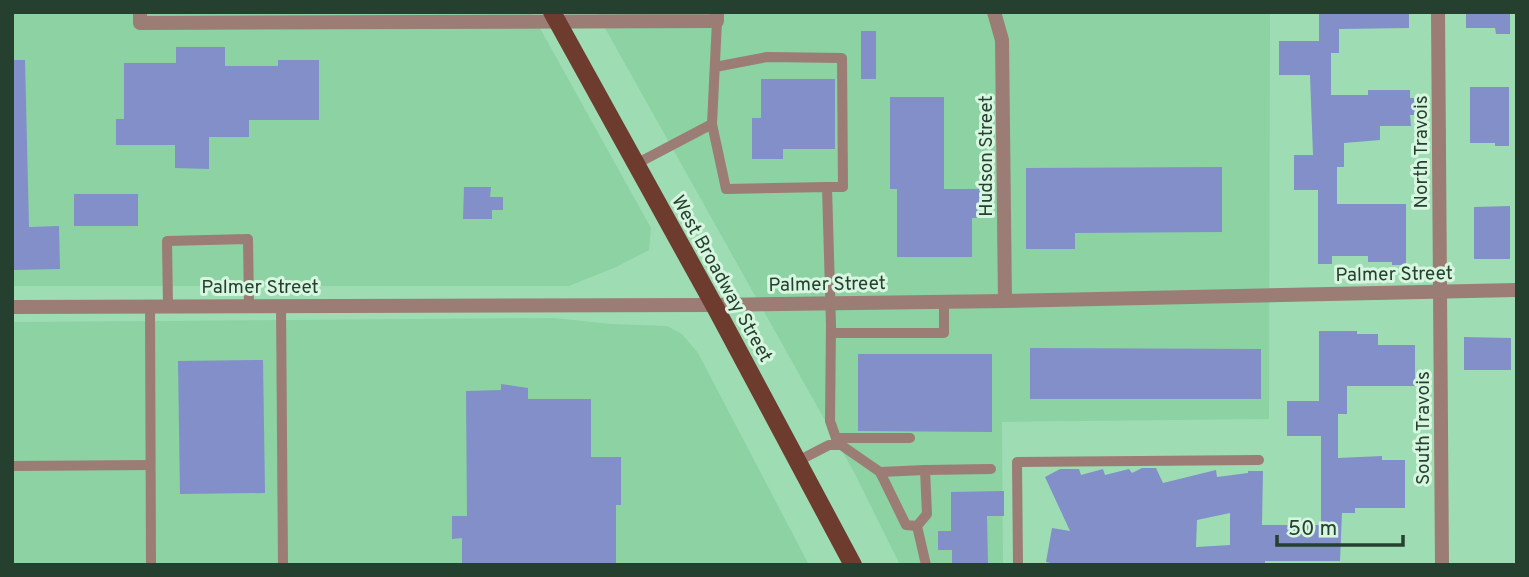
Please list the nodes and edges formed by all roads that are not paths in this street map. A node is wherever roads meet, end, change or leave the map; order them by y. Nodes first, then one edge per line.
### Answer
1 (994, 12) edge
2 (1438, 12) edge
3 (554, 16) edge
4 (717, 17) edge
5 (140, 18) edge
6 (715, 67) junction
7 (712, 124) junction
8 (636, 164) junction
9 (827, 187) junction
10 (1517, 290) edge
11 (1440, 291) junction
12 (1005, 301) junction
13 (944, 302) junction
14 (830, 303) junction
15 (714, 304) junction
16 (281, 305) junction
17 (150, 306) junction
18 (168, 306) junction
19 (249, 306) junction
20 (12, 307) edge
21 (831, 333) junction
22 (910, 439) dead end
23 (839, 442) junction
24 (1259, 460) dead end
25 (798, 461) junction
26 (150, 465) junction
27 (12, 466) edge
28 (991, 469) dead end
29 (925, 470) junction
30 (880, 472) junction
31 (917, 526) junction
32 (151, 565) edge
33 (283, 565) edge
34 (853, 565) edge
35 (926, 565) edge
36 (1018, 565) edge
37 (1442, 565) edge

1 - 12 street, Hudson Street
2 - 11 street, North Travois
3 - 4 street
3 - 5 street
3 - 8 main road, West Broadway Street
4 - 6 lane
6 - 7 lane
6 - 9 lane
7 - 8 lane
7 - 9 lane
8 - 15 main road, West Broadway Street
9 - 14 lane
10 - 11 street, Palmer Street
11 - 12 street, Palmer Street
11 - 37 street, South Travois
12 - 13 street, Palmer Street
13 - 14 street, Palmer Street
13 - 21 lane
14 - 15 street, Palmer Street
14 - 21 lane
15 - 16 street, Palmer Street
15 - 25 main road, West Broadway Street
16 - 19 street, Palmer Street
16 - 33 lane
17 - 18 street, Palmer Street
17 - 20 street, Palmer Street
17 - 26 lane
18 - 19 street, Palmer Street
18 - 19 lane
21 - 23 lane
22 - 23 lane
23 - 25 lane
23 - 30 lane
24 - 36 lane
25 - 34 main road, West Broadway Street
26 - 27 lane
26 - 32 lane
28 - 29 lane
29 - 30 lane
29 - 31 lane
30 - 31 lane
31 - 35 lane

